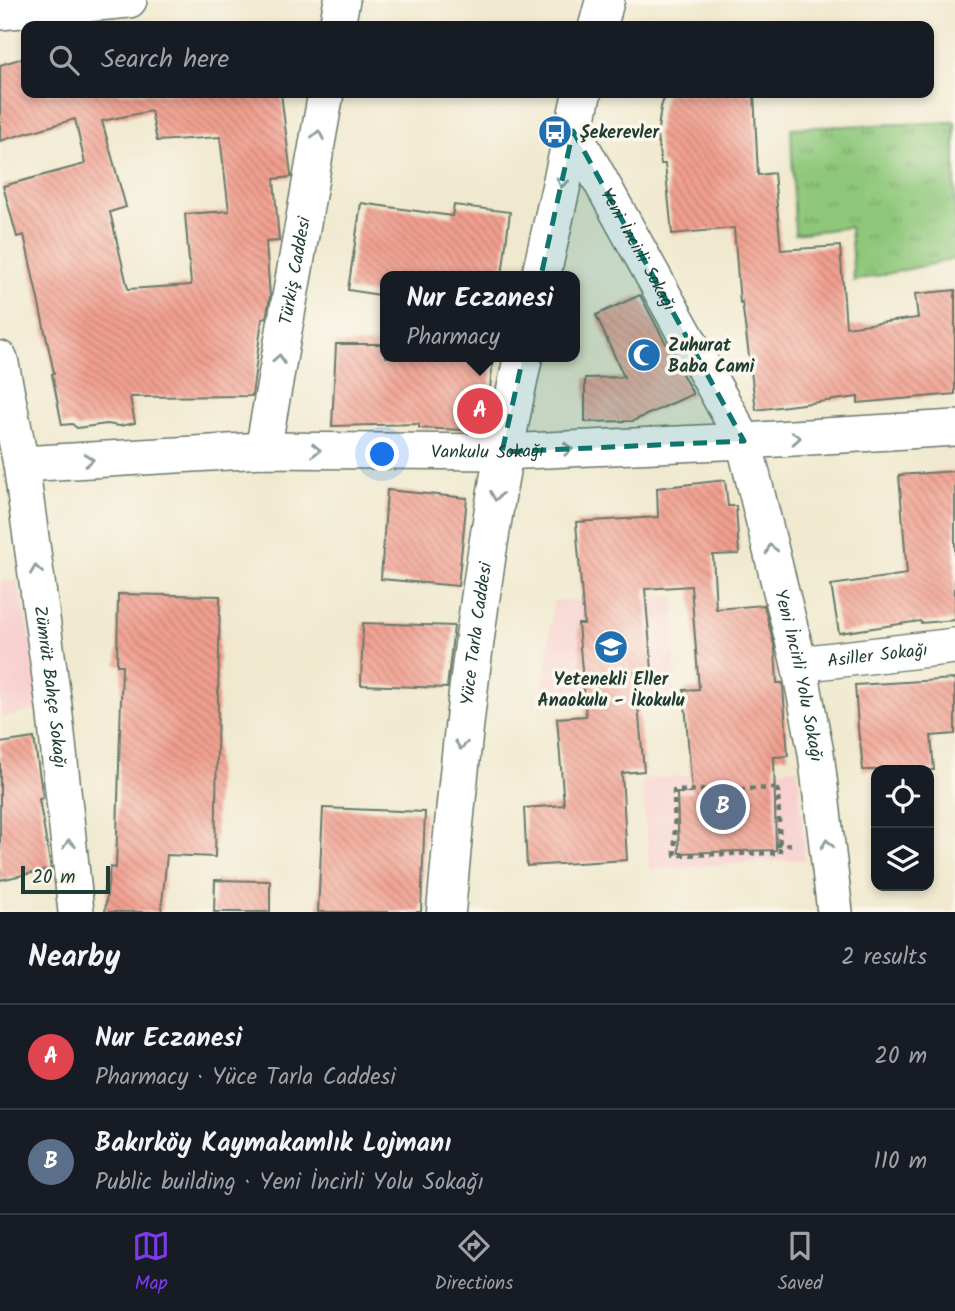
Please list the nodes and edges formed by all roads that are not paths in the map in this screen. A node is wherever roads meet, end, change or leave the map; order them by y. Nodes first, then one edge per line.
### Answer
1 (126, 0) edge
2 (342, 0) edge
3 (605, 0) edge
4 (0, 12) edge
5 (338, 21) edge
6 (599, 21) edge
7 (325, 98) edge
8 (581, 98) edge
9 (573, 131) junction
10 (542, 271) edge
11 (0, 359) edge
12 (522, 362) edge
13 (955, 428) edge
14 (744, 442) junction
15 (13, 446) edge
16 (263, 450) junction
17 (502, 452) junction
18 (955, 646) edge
19 (799, 664) junction
20 (76, 912) edge
21 (446, 912) edge
22 (835, 912) edge

1 - 4 street
2 - 5 street
3 - 6 main road
16 -> 7 street, Türkiş Caddesi
8 - 9 main road
9 -> 10 main road
9 - 14 street, Yeni İncirli Sokağı
11 - 15 street, Zümrüt Bahçe Sokağı
12 - 17 main road, Yüce Tarla Caddesi
14 -> 13 street, Vankulu Sokağı
17 -> 14 street, Vankulu Sokağı
19 -> 14 street, Yeni İncirli Yolu Sokağı
15 -> 16 street, Vankulu Sokağı
20 -> 15 street, Zümrüt Bahçe Sokağı
16 -> 17 street, Vankulu Sokağı
17 -> 21 main road, Yüce Tarla Caddesi
18 - 19 street, Asiller Sokağı
22 -> 19 street, Yeni İncirli Yolu Sokağı

